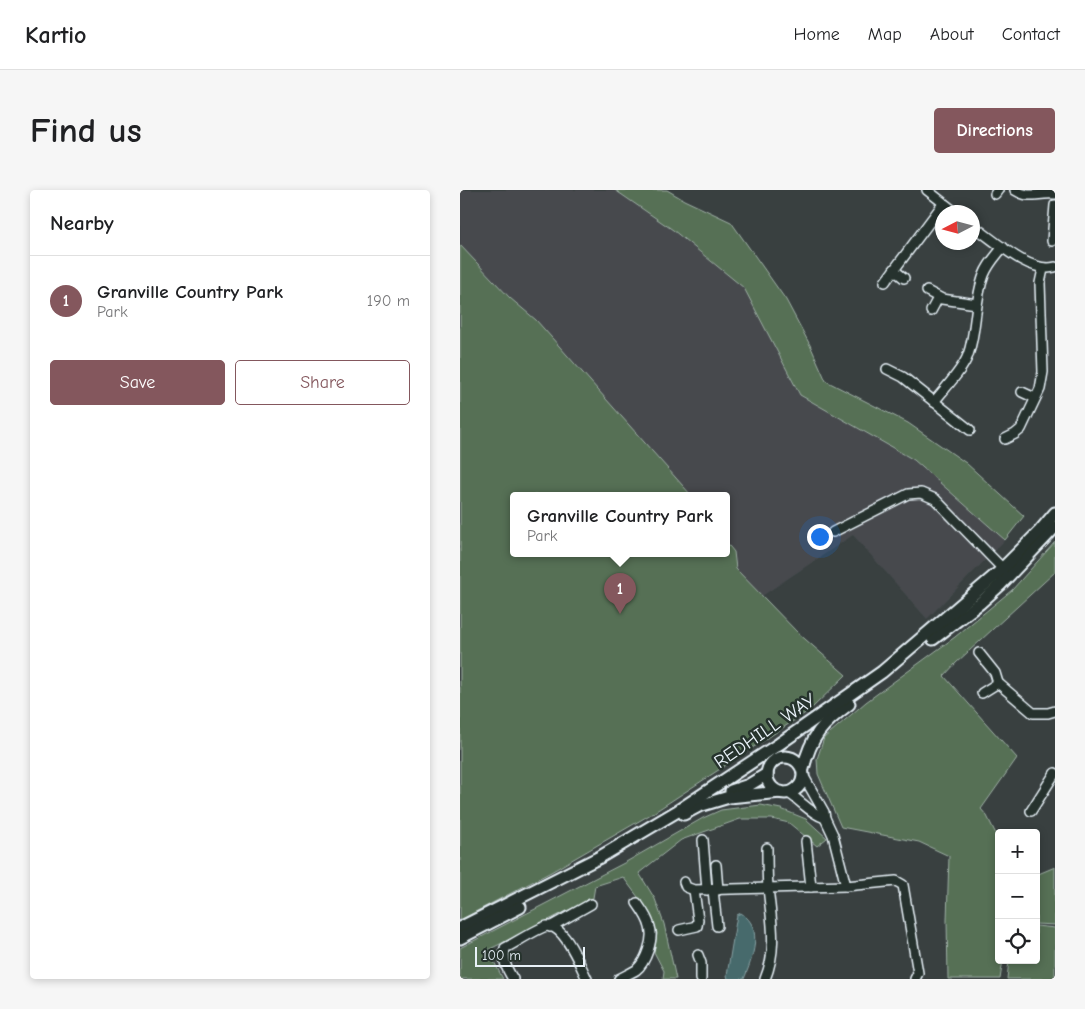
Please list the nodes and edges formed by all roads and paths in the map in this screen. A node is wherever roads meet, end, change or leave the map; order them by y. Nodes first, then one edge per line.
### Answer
1 (927, 190) edge
2 (1015, 190) edge
3 (1051, 193) edge
4 (943, 204) joint
5 (1055, 210) edge
6 (980, 231) edge
7 (1052, 241) dead end
8 (1003, 247) junction
9 (1055, 267) edge
10 (1043, 269) junction
11 (894, 270) junction
12 (904, 278) dead end
13 (885, 282) dead end
14 (927, 291) dead end
15 (938, 298) junction
16 (977, 304) junction
17 (931, 311) dead end
18 (887, 369) dead end
19 (1022, 392) dead end
20 (1036, 398) junction
21 (934, 402) junction
22 (970, 430) dead end
23 (1005, 439) dead end
24 (1055, 513) edge
25 (1055, 527) edge
26 (833, 532) dead end
27 (1003, 568) junction
28 (979, 654) dead end
29 (998, 683) junction
30 (986, 690) dead end
31 (1055, 711) edge
32 (820, 715) junction
33 (776, 760) junction
34 (803, 772) junction
35 (1055, 773) edge
36 (767, 774) junction
37 (784, 792) junction
38 (1031, 811) dead end
39 (676, 812) junction
40 (825, 818) junction
41 (703, 840) dead end
42 (806, 841) dead end
43 (767, 848) dead end
44 (716, 865) dead end
45 (684, 882) dead end
46 (846, 886) junction
47 (811, 887) junction
48 (768, 888) junction
49 (694, 890) junction
50 (713, 890) junction
51 (637, 903) dead end
52 (591, 904) dead end
53 (643, 913) junction
54 (634, 918) dead end
55 (717, 926) dead end
56 (550, 927) junction
57 (460, 928) edge
58 (679, 930) dead end
59 (460, 938) edge
60 (698, 955) dead end
61 (513, 979) edge
62 (587, 979) edge
63 (618, 979) edge
64 (701, 979) edge
65 (765, 979) edge
66 (916, 979) edge

1 - 4 street
2 - 3 street
4 - 11 street
5 - 7 street
6 - 8 street
8 - 10 street
8 - 16 street
9 - 10 street
10 - 20 street
11 - 12 street
11 - 13 street
14 - 15 street
15 - 16 street
15 - 17 street
16 - 21 street
18 - 21 street
19 - 20 street
20 - 23 street
21 - 22 street
24 - 27 main road, REDHILL WAY
25 - 34 main road, REDHILL WAY
26 - 27 street
27 - 32 main road, REDHILL WAY
28 - 29 street
29 - 30 street
29 - 31 street
32 - 33 main road
32 - 39 main road, REDHILL WAY
33 - 34 main road
33 - 36 main road
34 - 37 main road
34 - 40 street
35 - 38 street
36 - 37 main road
36 - 39 main road
37 - 40 street
37 - 59 main road, REDHILL WAY
39 - 57 main road, REDHILL WAY
40 - 46 street
41 - 50 street
42 - 47 street
43 - 48 street
44 - 50 street
45 - 49 street
46 - 47 street
46 - 66 street
47 - 48 street
48 - 50 street
48 - 65 street
49 - 50 street
49 - 58 street
50 - 55 street
51 - 53 street
52 - 56 street
53 - 54 street
53 - 63 street
56 - 61 street
56 - 62 street
60 - 64 street

